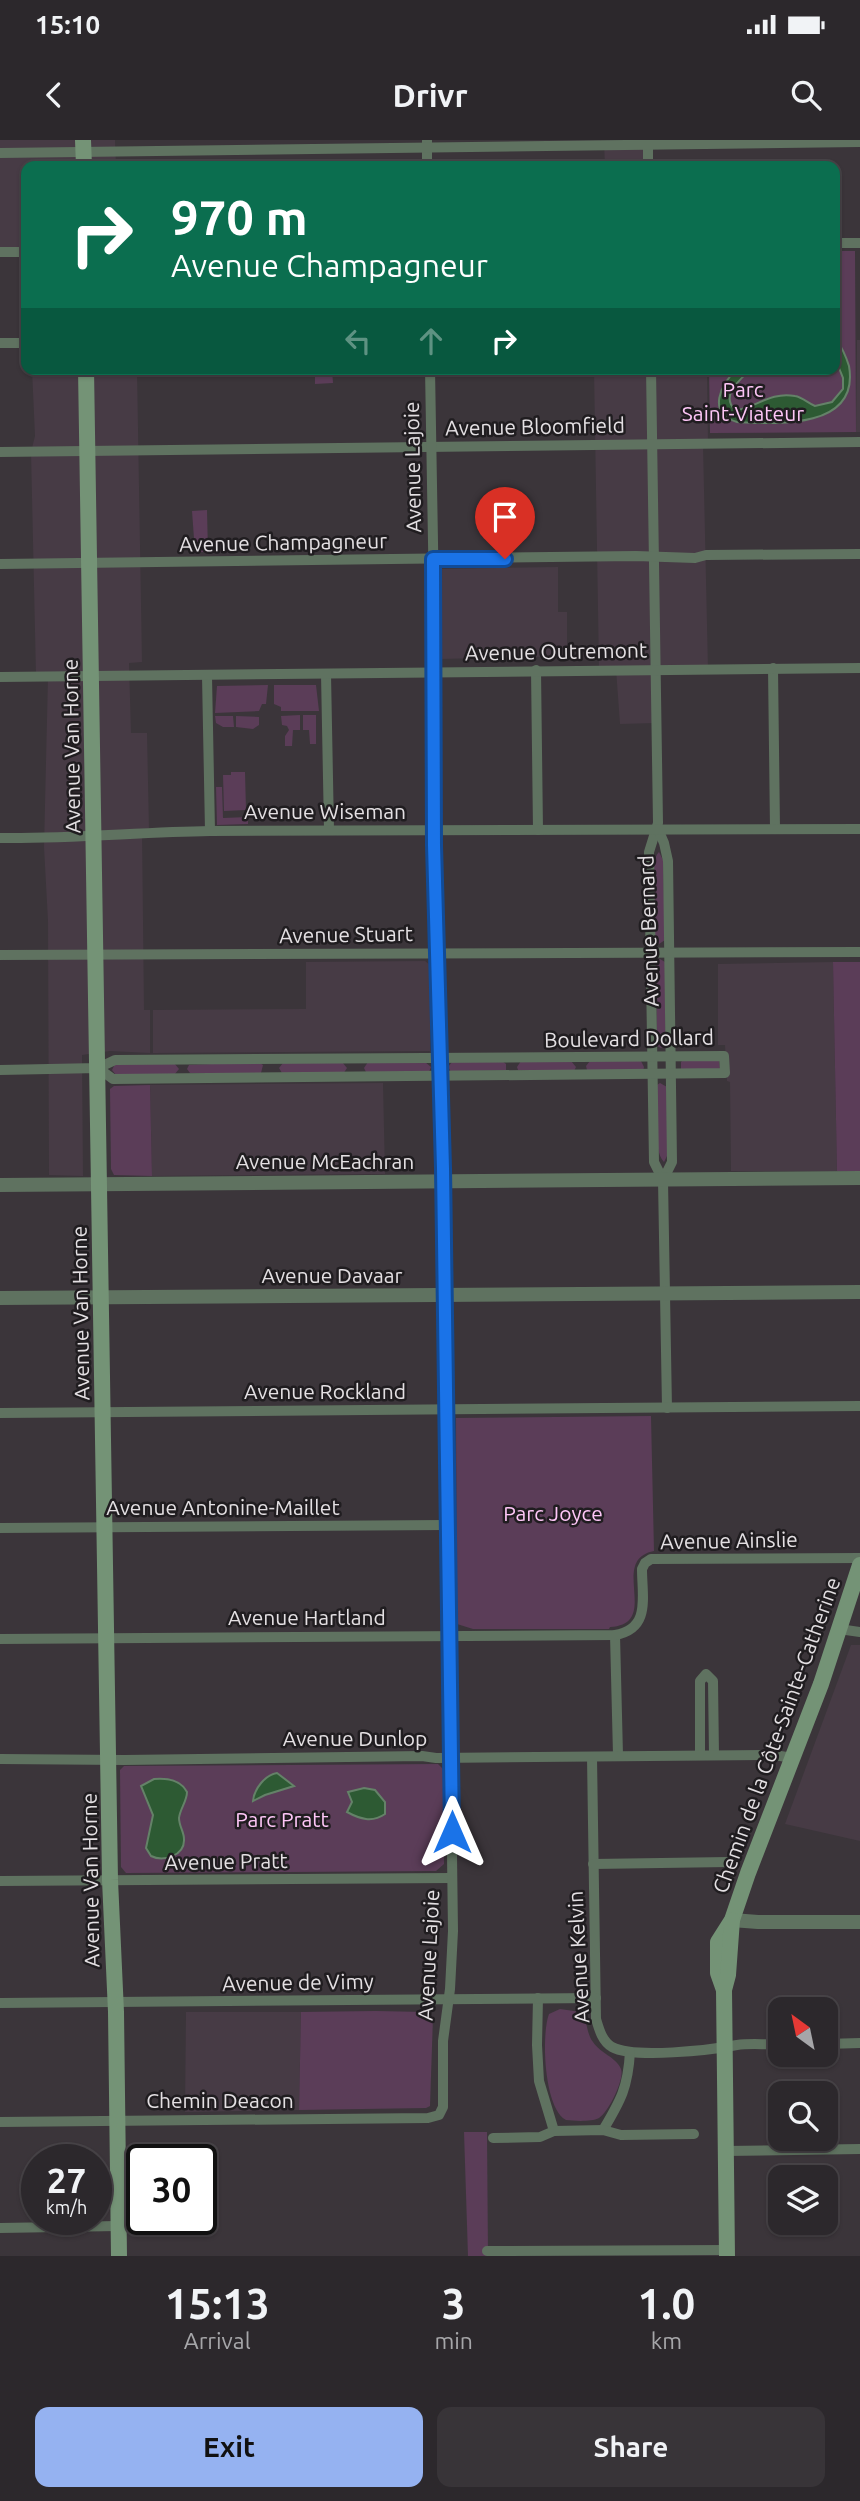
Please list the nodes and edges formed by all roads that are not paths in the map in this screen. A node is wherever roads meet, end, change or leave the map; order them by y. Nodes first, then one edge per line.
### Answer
1 (648, 142) edge
2 (860, 142) edge
3 (427, 143) edge
4 (0, 153) edge
5 (83, 153) edge
6 (427, 161) edge
7 (648, 161) edge
8 (840, 243) edge
9 (860, 243) edge
10 (0, 252) edge
11 (21, 252) edge
12 (0, 343) edge
13 (21, 343) edge
14 (86, 375) edge
15 (430, 375) edge
16 (651, 375) edge
17 (860, 442) edge
18 (652, 444) junction
19 (432, 447) junction
20 (88, 451) junction
21 (0, 452) edge
22 (860, 554) edge
23 (653, 557) junction
24 (433, 559) junction
25 (89, 563) junction
26 (0, 564) edge
27 (773, 668) junction
28 (860, 668) edge
29 (655, 669) junction
30 (536, 670) junction
31 (433, 672) junction
32 (326, 674) junction
33 (91, 676) junction
34 (207, 676) junction
35 (0, 677) edge
36 (657, 829) junction
37 (775, 829) junction
38 (860, 829) edge
39 (329, 830) junction
40 (434, 830) junction
41 (538, 830) junction
42 (210, 831) junction
43 (94, 836) junction
44 (0, 838) edge
45 (650, 951) junction
46 (668, 951) junction
47 (860, 951) edge
48 (437, 952) junction
49 (96, 954) junction
50 (0, 955) edge
51 (652, 1056) junction
52 (670, 1056) junction
53 (440, 1058) junction
54 (97, 1068) junction
55 (0, 1070) edge
56 (671, 1074) junction
57 (652, 1075) junction
58 (440, 1076) junction
59 (860, 1178) edge
60 (663, 1180) junction
61 (443, 1181) junction
62 (100, 1184) junction
63 (0, 1185) edge
64 (860, 1292) edge
65 (665, 1294) junction
66 (445, 1295) junction
67 (0, 1298) edge
68 (101, 1298) junction
69 (860, 1406) edge
70 (667, 1408) junction
71 (446, 1409) junction
72 (103, 1412) junction
73 (0, 1413) edge
74 (446, 1525) junction
75 (105, 1527) junction
76 (0, 1528) edge
77 (860, 1558) edge
78 (860, 1565) edge
79 (839, 1629) junction
80 (860, 1632) edge
81 (449, 1634) junction
82 (615, 1634) junction
83 (106, 1638) junction
84 (0, 1639) edge
85 (618, 1755) junction
86 (700, 1755) junction
87 (714, 1755) junction
88 (451, 1757) junction
89 (592, 1757) junction
90 (793, 1758) junction
91 (0, 1759) edge
92 (108, 1759) junction
93 (729, 1862) dead end
94 (593, 1864) junction
95 (452, 1878) junction
96 (110, 1880) junction
97 (0, 1881) edge
98 (732, 1920) junction
99 (860, 1922) edge
100 (538, 1998) junction
101 (596, 1998) junction
102 (447, 2001) junction
103 (0, 2003) edge
104 (115, 2003) junction
105 (860, 2043) edge
106 (768, 2044) edge
107 (838, 2044) edge
108 (724, 2049) junction
109 (630, 2052) junction
110 (439, 2115) joint
111 (118, 2119) junction
112 (0, 2122) edge
113 (603, 2130) junction
114 (554, 2131) junction
115 (694, 2134) dead end
116 (493, 2138) dead end
117 (860, 2149) edge
118 (725, 2151) junction
119 (118, 2226) junction
120 (0, 2228) edge
121 (487, 2251) dead end
122 (727, 2253) edge
123 (119, 2256) edge

1 - 2 street
1 - 3 street
1 - 7 street
3 - 5 street
3 - 6 street
4 - 5 street
8 - 9 street
10 - 11 street
12 - 13 street
14 - 20 main road, Avenue Van Horne
15 - 19 street, Avenue Lajoie
16 - 18 street, Avenue Bernard
17 - 18 street, Avenue Bloomfield
18 - 19 street, Avenue Bloomfield
18 - 23 street, Avenue Bernard
19 - 20 street, Avenue Bloomfield
19 - 24 street, Avenue Lajoie
20 - 21 street, Avenue Bloomfield
20 - 25 main road, Avenue Van Horne
22 - 23 street, Avenue Champagneur
23 - 24 street, Avenue Champagneur
23 - 29 street, Avenue Bernard
24 - 25 street, Avenue Champagneur
24 - 31 street, Avenue Lajoie
25 - 26 street, Avenue Champagneur
25 - 33 main road, Avenue Van Horne
27 - 28 street, Avenue Outremont
27 - 29 street, Avenue Outremont
27 - 37 street
29 - 30 street, Avenue Outremont
29 - 36 street, Avenue Bernard
30 - 31 street, Avenue Outremont
30 - 41 street
31 - 32 street, Avenue Outremont
31 - 40 street, Avenue Lajoie
32 - 34 street, Avenue Outremont
32 - 39 street
33 - 34 street, Avenue Outremont
33 - 35 street, Avenue Outremont
33 - 43 main road, Avenue Van Horne
34 - 42 street
36 - 37 street, Avenue Wiseman
36 - 41 street, Avenue Wiseman
36 - 45 street, Avenue Bernard
36 - 46 street, Avenue Bernard
37 - 38 street, Avenue Wiseman
39 - 40 street, Avenue Wiseman
39 - 42 street, Avenue Wiseman
40 - 41 street, Avenue Wiseman
40 - 48 street, Avenue Lajoie
42 - 43 street, Avenue Wiseman
43 - 44 street, Avenue Wiseman
43 - 49 main road, Avenue Van Horne
45 - 46 street, Avenue Stuart
45 - 48 street, Avenue Stuart
45 - 51 street, Avenue Bernard
46 - 47 street, Avenue Stuart
46 - 52 street, Avenue Bernard
48 - 49 street, Avenue Stuart
48 - 53 street, Avenue Lajoie
49 - 50 street, Avenue Stuart
49 - 54 main road, Avenue Van Horne
51 - 52 street, Boulevard Dollard
51 - 53 street, Boulevard Dollard
51 - 57 street, Avenue Bernard
52 - 56 street, Avenue Bernard
52 - 56 street, Boulevard Dollard
53 - 54 street, Boulevard Dollard
53 - 58 street, Avenue Lajoie
54 - 55 street
54 - 58 street, Boulevard Dollard
54 - 62 main road, Avenue Van Horne
56 - 57 street, Boulevard Dollard
56 - 60 street, Avenue Bernard
57 - 58 street, Boulevard Dollard
57 - 60 street, Avenue Bernard
58 - 61 street, Avenue Lajoie
59 - 60 street, Avenue McEachran
60 - 61 street, Avenue McEachran
60 - 65 street
61 - 62 street, Avenue McEachran
61 - 66 street, Avenue Lajoie
62 - 63 street, Avenue McEachran
62 - 68 main road, Avenue Van Horne
64 - 65 street, Avenue Davaar
65 - 66 street, Avenue Davaar
65 - 70 street
66 - 68 street, Avenue Davaar
66 - 71 street, Avenue Lajoie
67 - 68 street, Avenue Davaar
68 - 72 main road, Avenue Van Horne
69 - 70 street, Avenue Rockland
70 - 71 street, Avenue Rockland
71 - 72 street, Avenue Rockland
71 - 74 street, Avenue Lajoie
72 - 73 street, Avenue Rockland
72 - 75 main road, Avenue Van Horne
74 - 75 street, Avenue Antonine-Maillet
74 - 81 street, Avenue Lajoie
75 - 76 street, Avenue Antonine-Maillet
75 - 83 main road, Avenue Van Horne
77 - 82 street, Avenue Ainslie
78 - 79 main road, Chemin de la Côte-Sainte-Catherine
79 - 80 street
79 - 90 main road, Chemin de la Côte-Sainte-Catherine
81 - 82 street, Avenue Hartland
81 - 83 street, Avenue Hartland
81 - 88 street, Avenue Lajoie
82 - 85 street
83 - 84 street, Avenue Hartland
83 - 92 main road, Avenue Van Horne
85 - 86 street, Avenue Dunlop
85 - 89 street, Avenue Dunlop
86 - 87 street, Avenue Dunlop
86 - 87 street
87 - 90 street, Avenue Dunlop
88 - 89 street, Avenue Dunlop
88 - 92 street, Avenue Dunlop
88 - 95 street, Avenue Lajoie
89 - 94 street, Avenue Kelvin
90 - 98 main road, Chemin de la Côte-Sainte-Catherine
91 - 92 street, Avenue Dunlop
92 - 96 main road, Avenue Van Horne
93 - 94 street
94 - 101 street, Avenue Kelvin
95 - 96 street, Avenue Pratt
95 - 102 street, Avenue Lajoie
96 - 97 street, Avenue Pratt
96 - 104 main road, Avenue Van Horne
98 - 99 street
98 - 108 main road, Chemin de la Côte-Sainte-Catherine
100 - 101 street, Avenue de Vimy
100 - 102 street, Avenue de Vimy
100 - 114 street
101 - 109 street, Avenue Kelvin
102 - 104 street, Avenue de Vimy
102 - 110 street, Avenue Lajoie
103 - 104 street, Avenue de Vimy
104 - 111 main road, Avenue Van Horne
105 - 107 street
106 - 108 street
108 - 109 street
108 - 118 main road, Chemin de la Côte-Sainte-Catherine
109 - 113 street
110 - 111 street, Chemin Deacon
111 - 112 street, Chemin Deacon
111 - 119 main road, Avenue Van Horne
113 - 114 street
113 - 115 street
114 - 116 street
117 - 118 street
118 - 122 main road, Chemin de la Côte-Sainte-Catherine
119 - 120 street
119 - 123 main road, Avenue Van Horne
121 - 122 street

